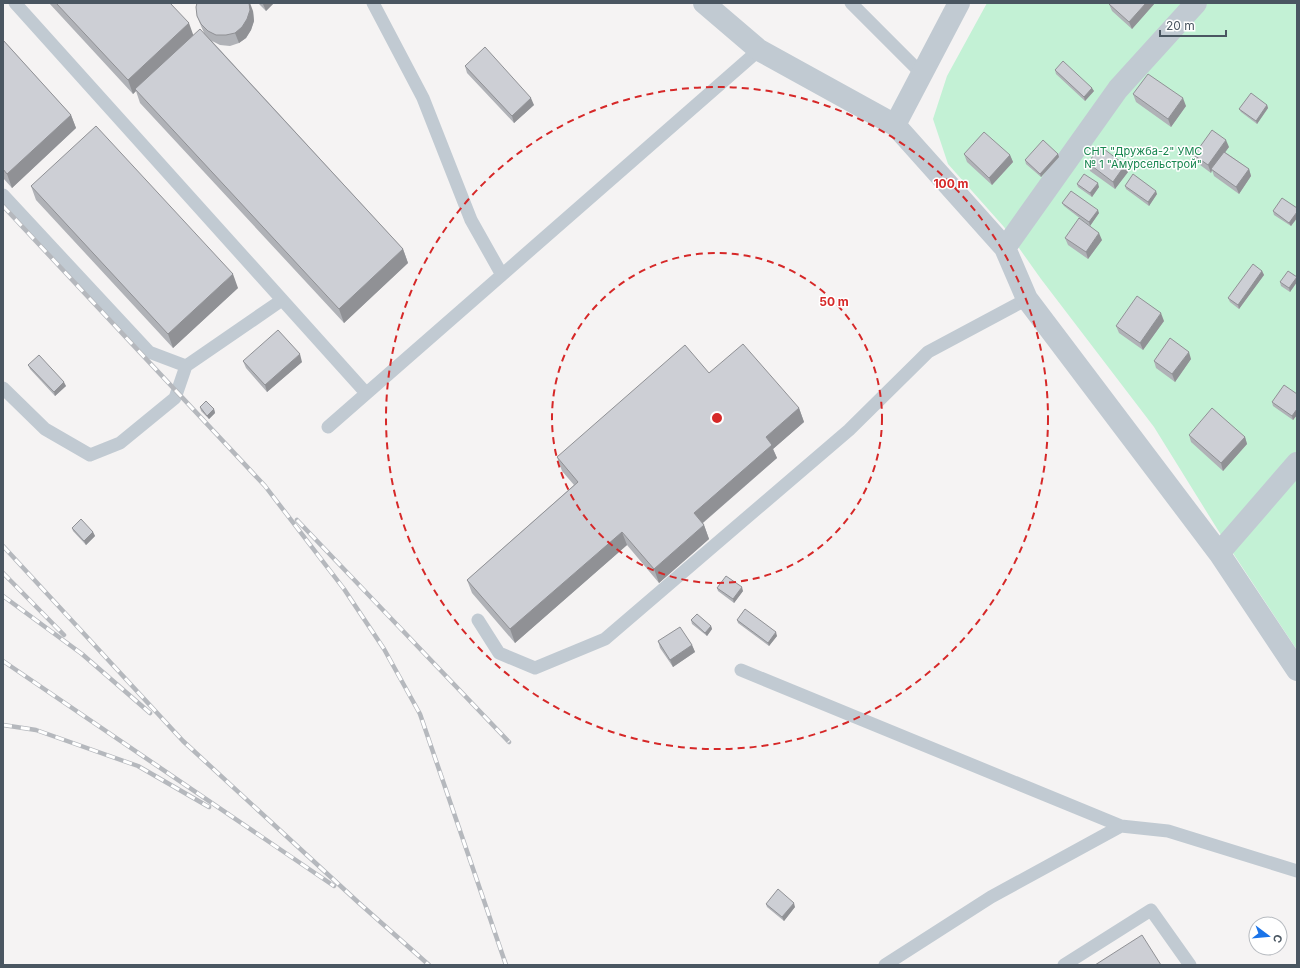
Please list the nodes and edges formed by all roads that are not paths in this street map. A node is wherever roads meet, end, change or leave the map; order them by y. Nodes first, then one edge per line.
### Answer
1 (15, 3) edge
2 (373, 3) edge
3 (704, 3) edge
4 (851, 3) edge
5 (959, 3) edge
6 (1196, 3) edge
7 (759, 50) junction
8 (922, 74) junction
9 (895, 125) junction
10 (3, 195) edge
11 (1005, 248) junction
12 (502, 275) junction
13 (282, 300) junction
14 (1027, 300) junction
15 (186, 366) junction
16 (3, 388) edge
17 (366, 393) junction
18 (328, 427) dead end
19 (1297, 463) edge
20 (1219, 553) junction
21 (478, 620) dead end
22 (741, 670) dead end
23 (1297, 670) edge
24 (1121, 826) junction
25 (1297, 871) edge
26 (885, 965) edge
27 (1064, 965) edge
28 (1190, 965) edge

1 - 13 lane
2 - 12 lane
3 - 7 street
4 - 8 lane
5 - 8 street
6 - 11 street
7 - 9 street
7 - 12 lane
8 - 9 street
9 - 11 street
10 - 15 lane
11 - 14 street
12 - 17 lane
13 - 15 lane
13 - 17 lane
14 - 20 street
14 - 21 lane
15 - 16 lane
17 - 18 lane
19 - 20 street
20 - 23 street
22 - 24 lane
24 - 25 lane
24 - 26 lane
27 - 28 lane

